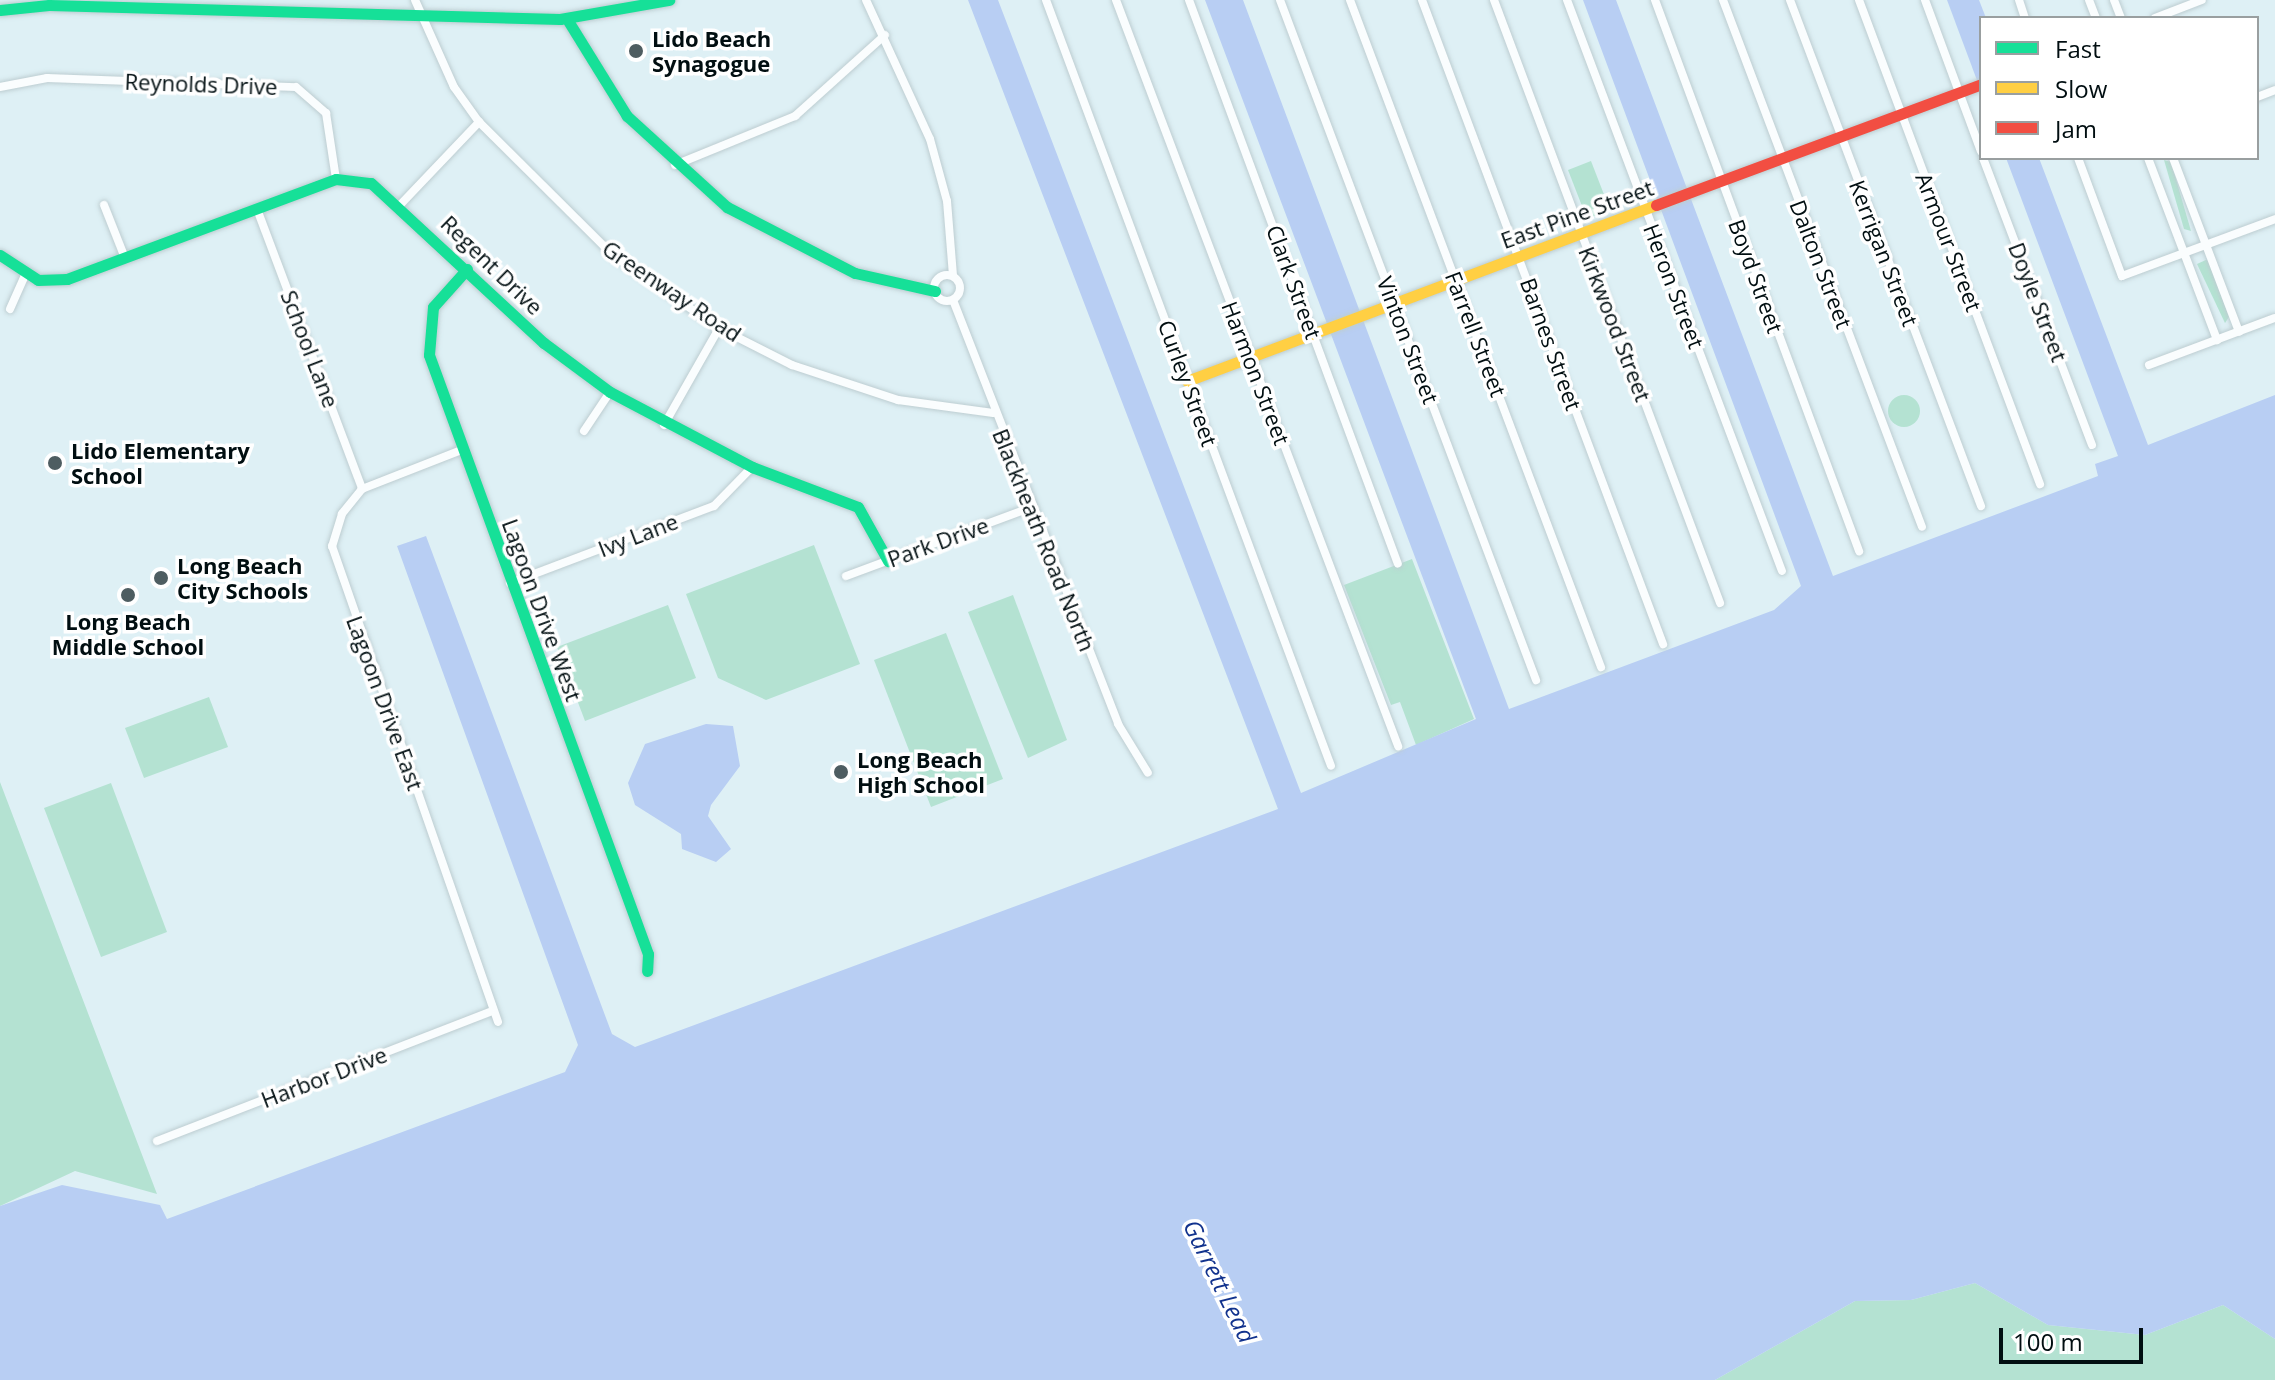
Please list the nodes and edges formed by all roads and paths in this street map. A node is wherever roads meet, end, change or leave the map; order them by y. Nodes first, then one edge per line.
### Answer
1 (415, 0) edge
2 (669, 0) edge
3 (866, 0) edge
4 (1046, 0) edge
5 (1116, 0) edge
6 (1189, 0) edge
7 (1280, 0) edge
8 (1350, 0) edge
9 (1422, 0) edge
10 (1494, 0) edge
11 (1567, 0) edge
12 (1655, 0) edge
13 (1723, 0) edge
14 (1790, 0) edge
15 (1859, 0) edge
16 (1925, 0) edge
17 (2202, 0) edge
18 (0, 10) edge
19 (2160, 16) edge
20 (423, 17) junction
21 (567, 19) junction
22 (885, 35) junction
23 (0, 87) edge
24 (1970, 88) edge
25 (1901, 114) junction
26 (479, 122) junction
27 (1840, 137) junction
28 (1979, 140) edge
29 (1781, 159) junction
30 (1984, 160) edge
31 (2079, 160) edge
32 (2149, 160) edge
33 (2174, 160) edge
34 (675, 165) junction
35 (336, 179) junction
36 (1721, 181) junction
37 (104, 205) dead end
38 (400, 205) junction
39 (1649, 208) junction
40 (257, 209) junction
41 (2275, 219) edge
42 (1581, 233) junction
43 (2206, 245) junction
44 (2184, 253) junction
45 (0, 255) edge
46 (1518, 257) junction
47 (125, 258) junction
48 (467, 269) junction
49 (25, 275) junction
50 (953, 276) junction
51 (1456, 280) junction
52 (935, 291) junction
53 (953, 300) junction
54 (1394, 303) junction
55 (10, 309) dead end
56 (2275, 318) edge
57 (719, 328) junction
58 (1318, 332) junction
59 (2239, 332) junction
60 (2217, 340) junction
61 (1250, 357) junction
62 (2149, 365) dead end
63 (1187, 381) junction
64 (610, 392) junction
65 (993, 413) junction
66 (664, 425) junction
67 (584, 431) dead end
68 (2092, 445) dead end
69 (464, 449) junction
70 (752, 467) junction
71 (2040, 484) dead end
72 (362, 489) junction
73 (1981, 506) dead end
74 (1030, 508) junction
75 (1922, 527) dead end
76 (1859, 551) dead end
77 (888, 561) junction
78 (1398, 564) dead end
79 (1782, 571) dead end
80 (846, 576) dead end
81 (510, 583) junction
82 (1720, 603) dead end
83 (1663, 644) dead end
84 (1601, 667) dead end
85 (1536, 680) dead end
86 (1398, 746) dead end
87 (1331, 766) dead end
88 (1148, 773) dead end
89 (647, 971) dead end
90 (490, 1012) junction
91 (498, 1022) dead end
92 (157, 1141) dead end

1 - 20 street, Greenway Road
2 - 21 main road
3 - 22 street
4 - 63 street, Curley Street
5 - 61 street, Harmon Street
6 - 58 street, Clark Street
7 - 54 street, Vinton Street
8 - 51 street, Farrell Street
9 - 46 street, Barnes Street
10 - 42 street, Kirkwood Street
11 - 39 street, Heron Street
12 - 36 street, Boyd Street
13 - 29 street, Dalton Street
14 - 27 street, Kerrigan Street
15 - 25 street, Armour Street
16 - 24 street
17 - 19 street
18 - 20 main road
20 - 21 main road
20 - 26 street, Greenway Road
21 - 34 main road
22 - 34 street
22 - 50 street
23 - 35 street, Reynolds Drive
24 - 25 main road, East Pine Street
24 - 28 street
25 - 27 main road, East Pine Street
25 - 71 street, Armour Street
26 - 38 street
26 - 57 street, Greenway Road
27 - 29 main road, East Pine Street
27 - 73 street, Kerrigan Street
29 - 36 main road, East Pine Street
29 - 75 street, Dalton Street
30 - 68 street, Doyle Street
31 - 44 street
32 - 44 street
33 - 43 street
34 - 52 main road
35 - 38 main road, Regent Drive
35 - 40 main road
36 - 39 main road, East Pine Street
36 - 76 street, Boyd Street
37 - 47 street
38 - 48 main road, Regent Drive
39 - 42 main road, East Pine Street
39 - 79 street, Heron Street
40 - 47 main road
40 - 72 street, School Lane
41 - 43 street
42 - 46 main road, East Pine Street
42 - 82 street, Kirkwood Street
43 - 44 street
43 - 59 street
44 - 60 street
45 - 49 main road
46 - 51 main road, East Pine Street
46 - 83 street, Barnes Street
47 - 49 main road
48 - 64 main road, Regent Drive
48 - 69 main road, Lagoon Drive West
49 - 55 street
50 - 52 street
50 - 53 street, Blackheath Road North
51 - 54 main road, East Pine Street
51 - 84 street, Farrell Street
52 - 53 street
53 - 65 street, Blackheath Road North
54 - 58 main road, East Pine Street
54 - 85 street, Vinton Street
56 - 59 street
57 - 65 street, Greenway Road
57 - 66 street
58 - 61 main road, East Pine Street
58 - 78 street, Clark Street
59 - 60 street
60 - 62 street
61 - 63 main road, East Pine Street
61 - 86 street, Harmon Street
63 - 87 street, Curley Street
64 - 66 main road, Regent Drive
64 - 67 street
65 - 74 street, Blackheath Road North
66 - 70 main road, Regent Drive
69 - 72 street
69 - 81 main road, Lagoon Drive West
70 - 77 main road, Regent Drive
70 - 81 street, Ivy Lane
72 - 90 street, Lagoon Drive East
74 - 77 street, Park Drive
74 - 88 street, Blackheath Road North
77 - 80 street, Park Drive
81 - 89 main road, Lagoon Drive West
90 - 91 street, Lagoon Drive East
90 - 92 street, Harbor Drive

